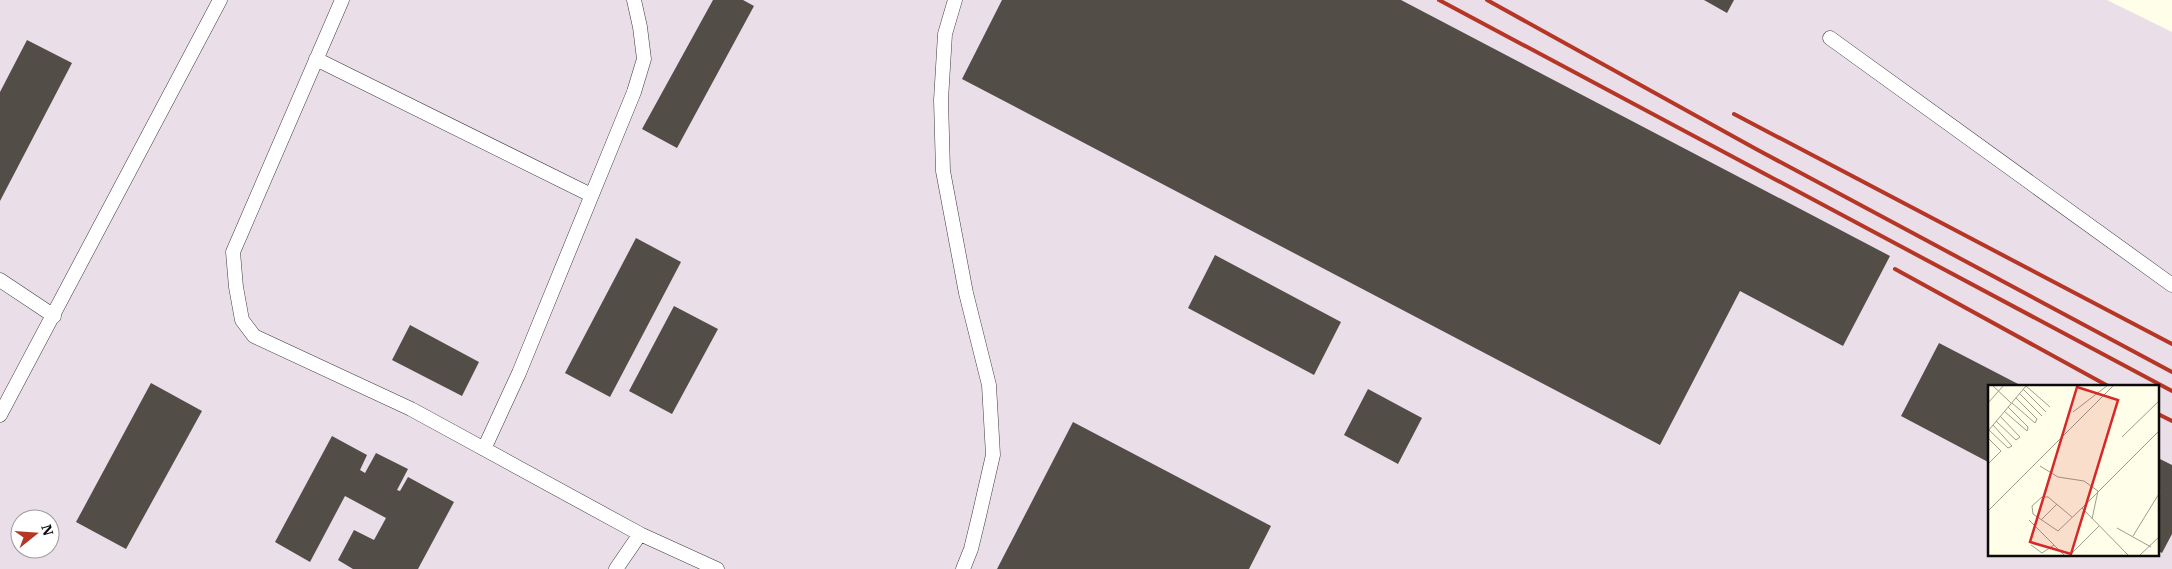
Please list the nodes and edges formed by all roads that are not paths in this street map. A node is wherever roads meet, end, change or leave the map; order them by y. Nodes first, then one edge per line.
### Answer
1 (220, 0) edge
2 (342, 0) edge
3 (634, 0) edge
4 (955, 0) edge
5 (1830, 38) dead end
6 (316, 59) junction
7 (590, 195) junction
8 (0, 280) edge
9 (2172, 285) edge
10 (54, 316) junction
11 (0, 416) edge
12 (484, 449) junction
13 (640, 534) junction
14 (616, 569) edge
15 (717, 569) edge
16 (963, 569) edge

1 - 10 lane
2 - 6 lane
3 - 7 lane
4 - 16 lane
5 - 9 lane
6 - 7 lane
6 - 12 lane
7 - 12 lane
8 - 10 lane
10 - 11 lane
12 - 13 lane
13 - 14 lane
13 - 15 lane

